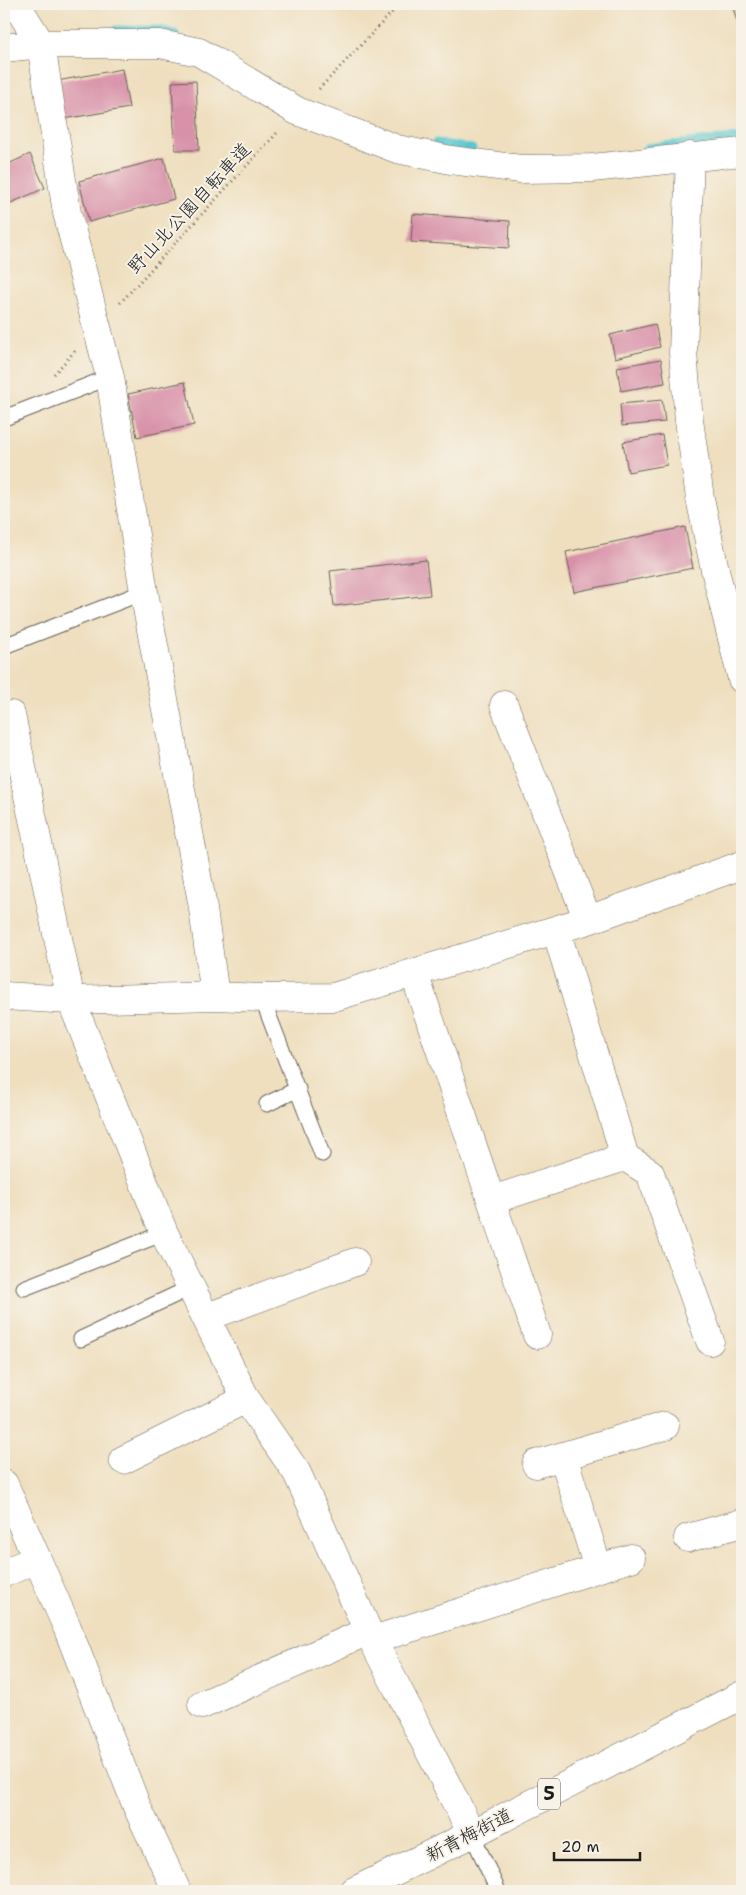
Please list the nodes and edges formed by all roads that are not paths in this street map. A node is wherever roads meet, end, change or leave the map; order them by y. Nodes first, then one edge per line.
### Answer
1 (16, 4) edge
2 (38, 38) junction
3 (4, 48) edge
4 (742, 152) edge
5 (690, 156) junction
6 (110, 377) junction
7 (4, 418) edge
8 (144, 592) junction
9 (4, 646) edge
10 (742, 679) edge
11 (504, 705) dead end
12 (11, 715) dead end
13 (742, 865) edge
14 (588, 920) junction
15 (556, 930) junction
16 (414, 973) junction
17 (4, 996) edge
18 (215, 996) junction
19 (262, 998) junction
20 (71, 1000) junction
21 (298, 1089) junction
22 (267, 1104) dead end
23 (322, 1154) dead end
24 (625, 1157) junction
25 (492, 1200) junction
26 (164, 1233) junction
27 (355, 1262) dead end
28 (192, 1287) junction
29 (24, 1288) dead end
30 (207, 1317) junction
31 (538, 1335) dead end
32 (81, 1339) dead end
33 (710, 1341) dead end
34 (246, 1399) junction
35 (665, 1426) dead end
36 (563, 1456) junction
37 (123, 1460) dead end
38 (536, 1464) dead end
39 (4, 1484) edge
40 (742, 1523) edge
41 (688, 1538) dead end
42 (631, 1558) dead end
43 (37, 1559) junction
44 (598, 1568) junction
45 (4, 1573) edge
46 (370, 1636) junction
47 (742, 1695) edge
48 (202, 1705) dead end
49 (472, 1834) junction
50 (177, 1891) edge
51 (354, 1891) edge
52 (498, 1891) edge

1 - 2 street
2 - 3 street
2 - 5 street
2 - 6 street
4 - 5 street
5 - 10 street
6 - 7 lane
6 - 8 street
8 - 9 lane
8 - 18 street
11 - 14 street
12 - 20 street
13 - 14 street
14 - 15 street
15 - 16 street
15 - 24 street
16 - 19 street
16 - 25 street
17 - 20 street
18 - 19 street
18 - 20 street
19 - 21 lane
20 - 26 street
21 - 22 lane
21 - 23 lane
24 - 25 street
24 - 33 street
25 - 31 street
26 - 28 street
26 - 29 lane
27 - 30 street
28 - 30 street
28 - 32 lane
30 - 34 street
34 - 37 street
34 - 46 street
35 - 36 street
36 - 38 street
36 - 44 street
39 - 43 street
40 - 41 street
42 - 44 street
43 - 45 street
43 - 50 street
44 - 46 street
46 - 48 street
46 - 49 street
47 - 49 street, 新青梅街道 / 5
49 - 51 street, 新青梅街道 / 5
49 - 52 lane

